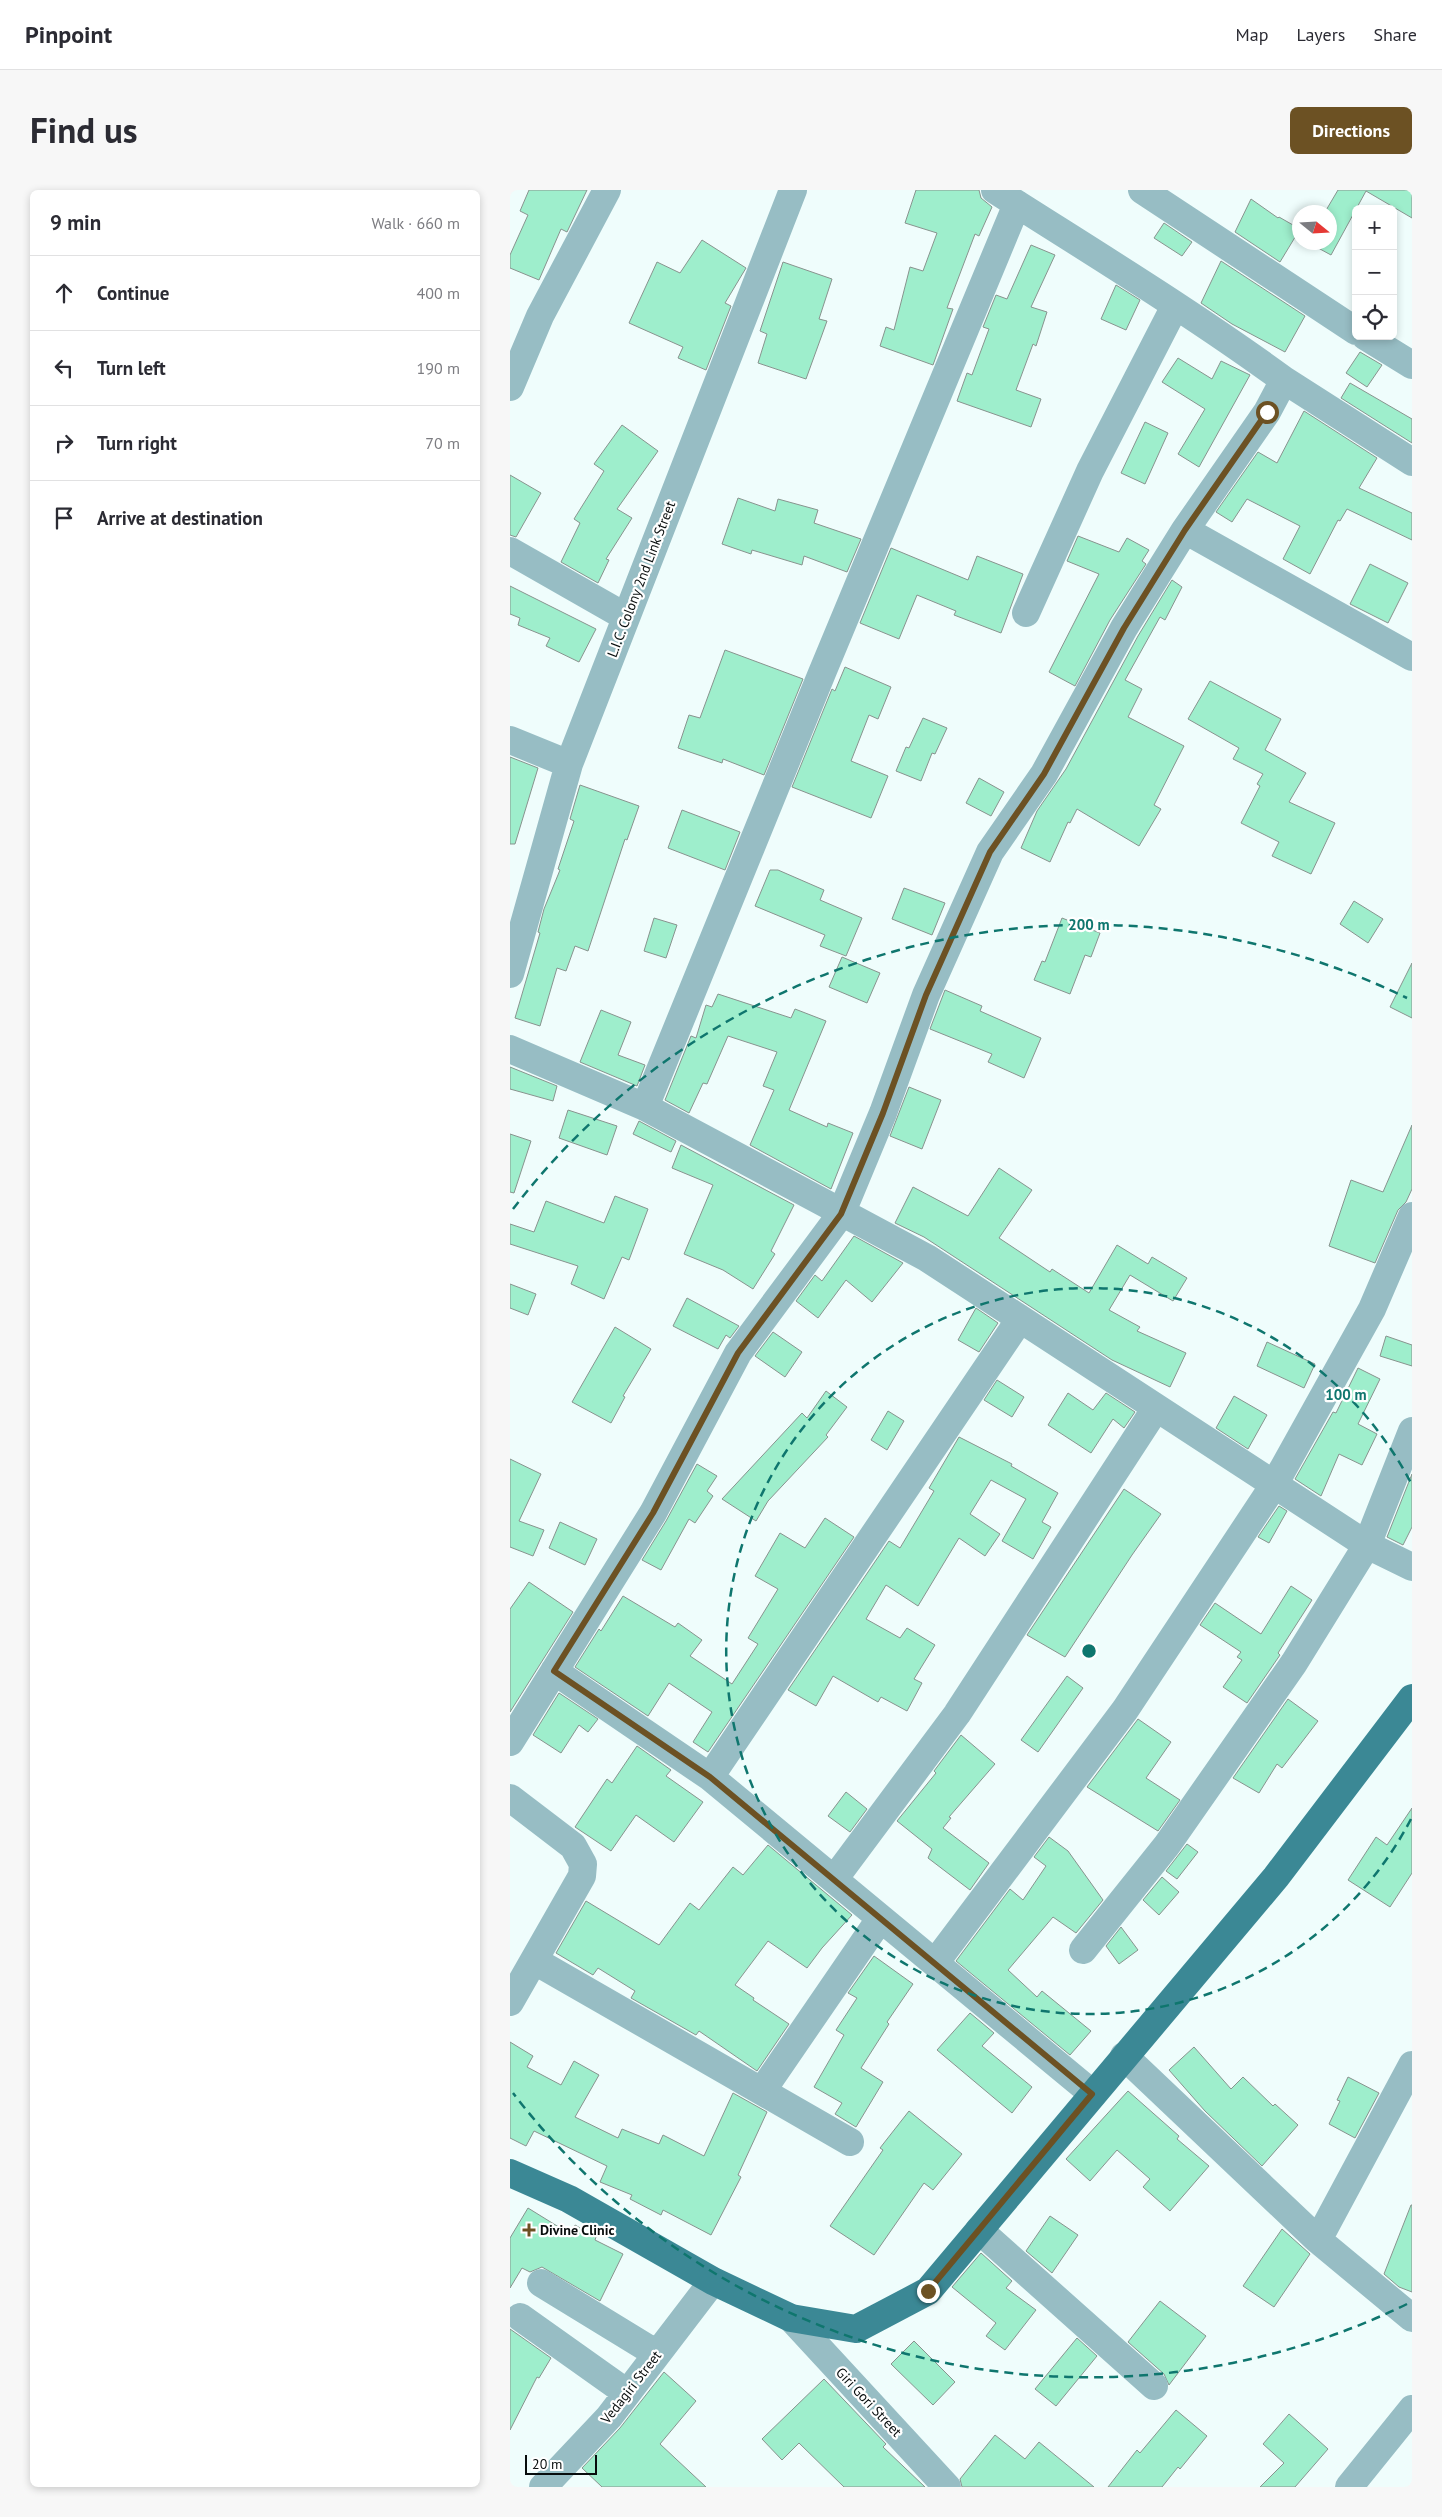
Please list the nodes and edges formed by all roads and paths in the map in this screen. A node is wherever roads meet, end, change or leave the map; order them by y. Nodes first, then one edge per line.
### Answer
1 (607, 190) edge
2 (793, 190) edge
3 (995, 190) edge
4 (1142, 190) edge
5 (1018, 204) junction
6 (1175, 306) junction
7 (1352, 328) edge
8 (1371, 340) edge
9 (1412, 365) edge
10 (1284, 380) junction
11 (510, 387) edge
12 (1412, 462) edge
13 (1185, 530) junction
14 (510, 551) edge
15 (1026, 613) dead end
16 (626, 617) junction
17 (1412, 657) edge
18 (510, 740) edge
19 (569, 764) junction
20 (510, 974) edge
21 (510, 1049) edge
22 (645, 1107) junction
23 (841, 1214) junction
24 (1412, 1216) edge
25 (1020, 1319) junction
26 (1156, 1408) junction
27 (1412, 1431) edge
28 (1274, 1485) junction
29 (1367, 1544) junction
30 (1412, 1567) edge
31 (554, 1671) junction
32 (1412, 1698) edge
33 (510, 1742) edge
34 (710, 1777) junction
35 (510, 1798) edge
36 (834, 1878) junction
37 (880, 1920) junction
38 (1083, 1950) dead end
39 (535, 1960) junction
40 (935, 1963) junction
41 (510, 2002) edge
42 (1124, 2056) junction
43 (1412, 2065) edge
44 (762, 2091) junction
45 (1092, 2094) junction
46 (850, 2142) dead end
47 (510, 2173) edge
48 (978, 2230) junction
49 (1318, 2240) junction
50 (713, 2281) junction
51 (541, 2283) dead end
52 (520, 2317) dead end
53 (790, 2318) junction
54 (1412, 2318) edge
55 (657, 2354) junction
56 (1154, 2386) dead end
57 (627, 2393) junction
58 (1409, 2419) edge
59 (543, 2487) edge
60 (947, 2487) edge
61 (1349, 2487) edge

1 - 11 street
2 - 16 street, L.I.C. Colony 2nd Link Street
3 - 5 street
4 - 7 street
5 - 6 street
5 - 22 street
6 - 10 street
6 - 15 street
8 - 9 street
10 - 12 street
10 - 13 street
13 - 17 street
13 - 23 street
14 - 16 street
16 - 19 street, L.I.C. Colony 2nd Link Street
18 - 19 street
19 - 20 street, L.I.C. Colony 2nd Link Street
21 - 22 street
22 - 23 street
23 - 25 street
23 - 31 street
24 - 28 street
25 - 26 street
25 - 34 street
26 - 28 street
26 - 36 street
27 - 29 street
28 - 29 street
28 - 40 street
29 - 30 street
29 - 38 street
31 - 33 street
31 - 34 street
32 - 42 main road
34 - 36 street
35 - 39 street
36 - 37 street
37 - 40 street
37 - 44 street
39 - 41 street
39 - 44 street
40 - 45 street
42 - 45 main road
42 - 49 street
43 - 49 street
44 - 46 street
45 - 48 main road
47 - 50 main road
48 - 53 main road
48 - 56 street
49 - 54 street
50 - 53 main road
50 - 55 street, Vedagiri Street
51 - 55 street
52 - 57 street
53 - 60 street, Giri Gori Street
55 - 57 street, Vedagiri Street
57 - 59 street, Vedagiri Street
58 - 61 street

